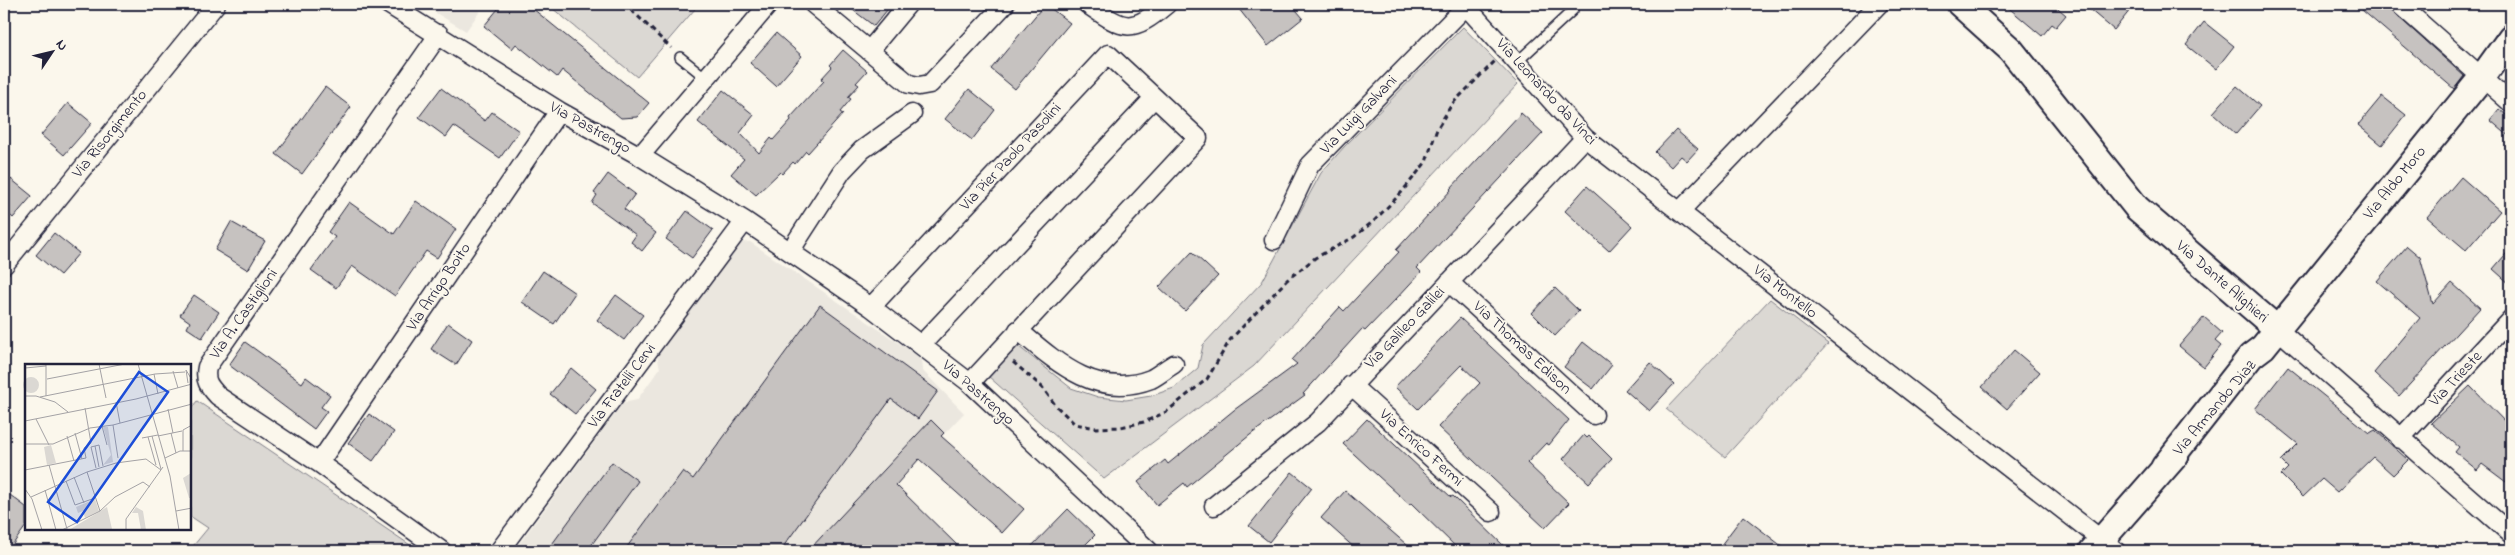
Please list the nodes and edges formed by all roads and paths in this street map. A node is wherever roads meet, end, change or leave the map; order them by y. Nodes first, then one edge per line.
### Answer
1 (216, 4) edge
2 (388, 4) edge
3 (625, 4) edge
4 (769, 4) edge
5 (813, 4) edge
6 (908, 4) edge
7 (1005, 4) edge
8 (1087, 4) edge
9 (1167, 4) edge
10 (1568, 4) edge
11 (1879, 4) edge
12 (1960, 4) edge
13 (2399, 4) edge
14 (1465, 5) edge
15 (438, 34) junction
16 (2511, 37) edge
17 (869, 51) junction
18 (1511, 56) junction
19 (680, 57) joint
20 (2483, 76) junction
21 (706, 78) junction
22 (1154, 98) junction
23 (2511, 103) edge
24 (559, 111) junction
25 (912, 114) dead end
26 (1585, 138) junction
27 (640, 156) junction
28 (1680, 211) junction
29 (745, 221) junction
30 (1274, 240) dead end
31 (792, 252) junction
32 (4, 265) edge
33 (1449, 282) junction
34 (871, 307) junction
35 (2511, 319) edge
36 (1018, 330) junction
37 (2270, 337) junction
38 (921, 345) junction
39 (999, 350) junction
40 (1174, 364) dead end
41 (970, 383) junction
42 (1352, 384) junction
43 (1594, 415) dead end
44 (2400, 439) junction
45 (319, 463) junction
46 (1214, 506) dead end
47 (1491, 512) dead end
48 (2511, 534) edge
49 (2104, 547) edge
50 (442, 551) edge
51 (499, 551) edge
52 (1149, 551) edge

1 - 32 street, Via Risorgimento
2 - 15 street, Via Pastrengo
3 - 19 path
4 - 21 street
5 - 17 street
6 - 17 street
7 - 17 street
8 - 9 street
10 - 18 lane
11 - 28 street
12 - 37 main road, Via Dante Alighieri
13 - 20 street
14 - 18 street, Via Leonardo da Vinci
14 - 30 street, Via Luigi Galvani
15 - 24 street, Via Pastrengo
15 - 45 street, Via A. Castiglioni
16 - 20 main road, Via Aldo Moro
18 - 26 street, Via Leonardo da Vinci
18 - 39 path
19 - 21 lane
20 - 23 street
20 - 37 main road, Via Aldo Moro
21 - 27 street
22 - 34 street, Via Pier Paolo Pasolini
22 - 36 street, Via Pier Paolo Pasolini
22 - 38 street
24 - 27 street, Via Pastrengo
24 - 45 street, Via Arrigo Boito
25 - 31 street
26 - 28 street, Via Leonardo da Vinci
26 - 33 street, Via Galileo Galilei
27 - 29 street, Via Pastrengo
28 - 49 street, Via Montello
29 - 31 street, Via Pastrengo
29 - 51 street, Via Fratelli Cervi
31 - 34 street, Via Pastrengo
33 - 42 street, Via Galileo Galilei
33 - 43 street, Via Thomas Edison
34 - 38 street, Via Pastrengo
35 - 44 street, Via Trieste
36 - 39 street, Via Pier Paolo Pasolini
36 - 40 street
37 - 44 street, Via Dante Alighieri
37 - 49 main road, Via Armando Diaz
38 - 41 street, Via Pastrengo
39 - 41 street, Via Pier Paolo Pasolini
41 - 52 street, Via Pastrengo
42 - 46 street, Via Galileo Galilei
42 - 47 street, Via Enrico Fermi
44 - 48 street, Via Dante Alighieri
45 - 50 street, Via A. Castiglioni

